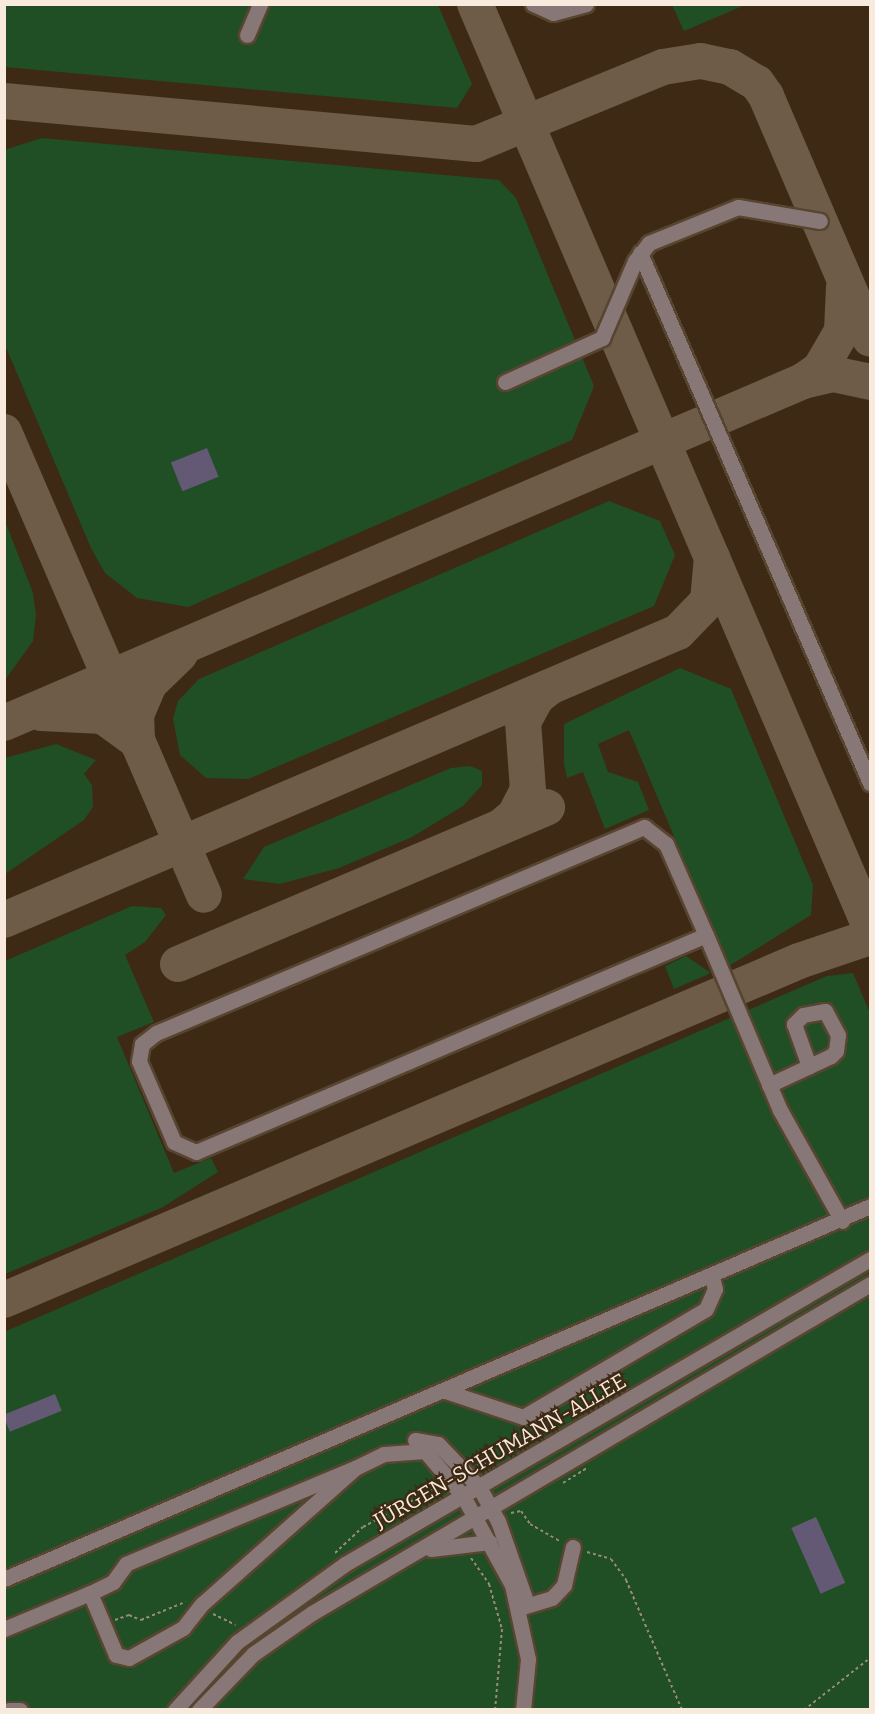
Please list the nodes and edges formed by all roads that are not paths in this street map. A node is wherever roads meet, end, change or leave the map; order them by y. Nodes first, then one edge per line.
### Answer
1 (260, 4) edge
2 (533, 4) edge
3 (586, 4) edge
4 (247, 35) dead end
5 (820, 221) dead end
6 (640, 253) junction
7 (505, 382) dead end
8 (870, 783) edge
9 (706, 935) junction
10 (809, 1066) dead end
11 (769, 1085) junction
12 (870, 1206) edge
13 (842, 1221) junction
14 (870, 1259) edge
15 (712, 1276) junction
16 (870, 1284) edge
17 (445, 1391) junction
18 (384, 1454) junction
19 (355, 1468) junction
20 (479, 1487) junction
21 (463, 1496) junction
22 (495, 1514) junction
23 (476, 1516) junction
24 (490, 1542) junction
25 (573, 1547) road end
26 (411, 1555) junction
27 (4, 1579) edge
28 (90, 1593) junction
29 (523, 1607) junction
30 (4, 1629) edge
31 (9, 1710) edge
32 (20, 1710) edge
33 (175, 1710) edge
34 (199, 1710) edge
35 (523, 1710) edge

1 - 4 street
2 - 3 street
5 - 6 street
6 - 7 street
6 - 8 street
9 - 9 street
9 - 11 street
10 - 11 street
11 - 13 street
12 - 13 street
13 - 15 street
14 - 20 street, JÜRGEN-SCHUMANN-ALLEE
15 - 17 street
15 - 17 street
16 - 22 street, JÜRGEN-SCHUMANN-ALLEE
17 - 27 street
18 - 19 street
18 - 20 street
18 - 21 street
19 - 28 street
19 - 28 street
20 - 21 street, JÜRGEN-SCHUMANN-ALLEE
20 - 22 street
21 - 23 street
21 - 33 street, JÜRGEN-SCHUMANN-ALLEE
22 - 23 street, JÜRGEN-SCHUMANN-ALLEE
22 - 29 street
23 - 24 street
23 - 26 street, JÜRGEN-SCHUMANN-ALLEE
24 - 26 street, JÜRGEN-SCHUMANN-ALLEE
24 - 29 street
25 - 29 street
26 - 34 street, JÜRGEN-SCHUMANN-ALLEE
28 - 30 street
29 - 35 street
31 - 32 street

